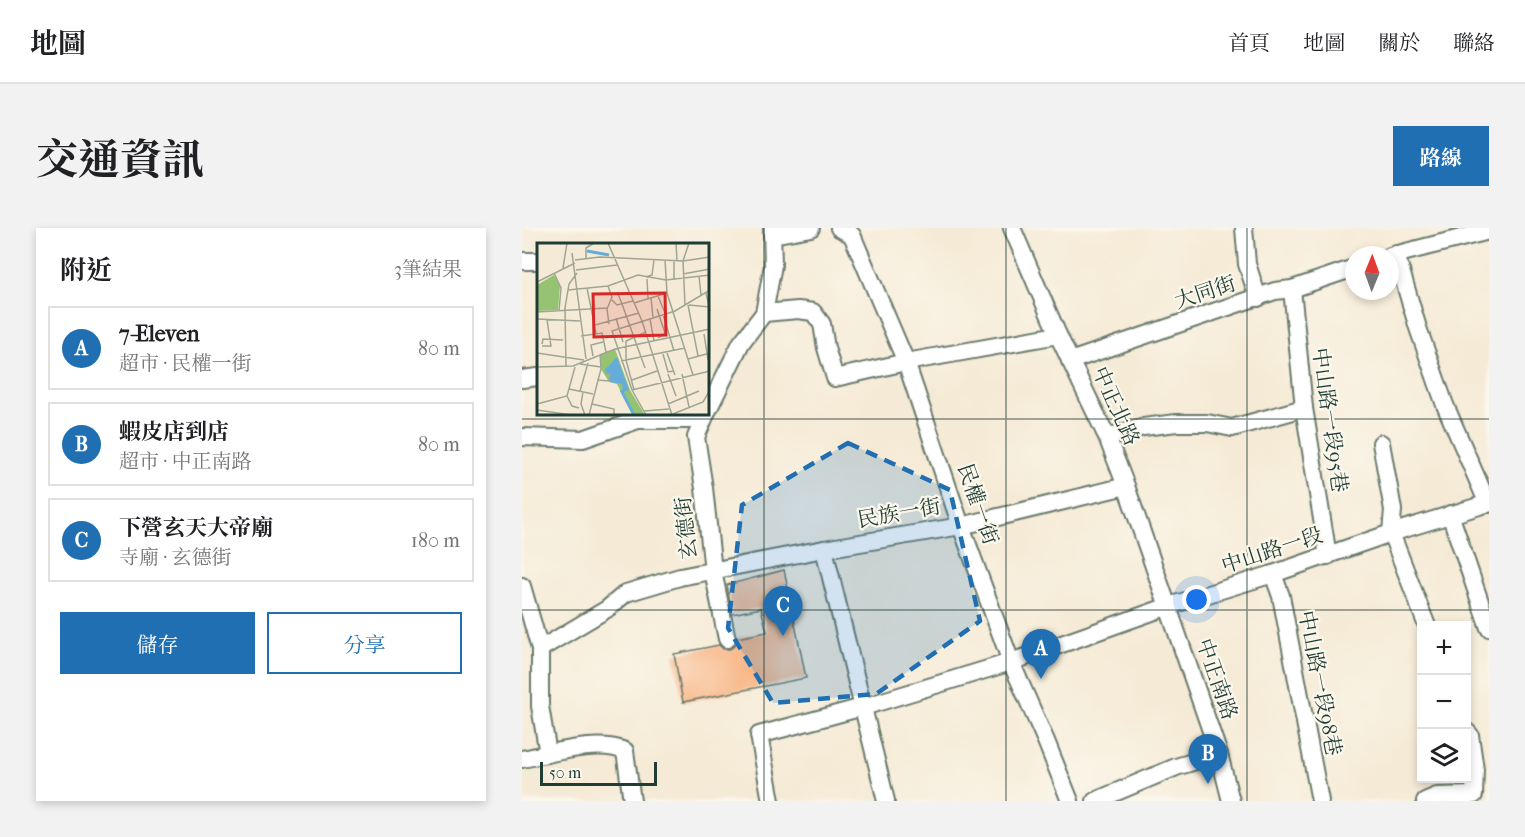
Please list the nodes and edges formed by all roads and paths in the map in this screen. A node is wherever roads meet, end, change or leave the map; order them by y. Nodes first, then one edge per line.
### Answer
1 (811, 228) edge
2 (839, 228) edge
3 (1012, 228) edge
4 (1244, 228) edge
5 (1489, 231) edge
6 (772, 232) edge
7 (1399, 254) edge
8 (1345, 271) edge
9 (1399, 273) edge
10 (1292, 289) junction
11 (1258, 298) junction
12 (764, 313) junction
13 (1058, 335) junction
14 (1070, 361) junction
15 (906, 362) junction
16 (537, 377) edge
17 (522, 379) edge
18 (710, 408) edge
19 (1304, 408) junction
20 (706, 416) edge
21 (522, 437) edge
22 (1107, 437) junction
23 (1381, 443) dead end
24 (1126, 486) junction
25 (1488, 504) edge
26 (1450, 514) junction
27 (961, 526) junction
28 (1391, 533) junction
29 (824, 549) junction
30 (1328, 556) junction
31 (713, 571) junction
32 (1273, 574) junction
33 (522, 586) edge
34 (1169, 606) junction
35 (527, 618) edge
36 (1425, 621) edge
37 (1489, 628) edge
38 (727, 639) dead end
39 (540, 649) junction
40 (1011, 662) junction
41 (863, 707) junction
42 (1471, 744) edge
43 (548, 754) junction
44 (1219, 754) junction
45 (522, 759) edge
46 (632, 801) edge
47 (771, 801) edge
48 (886, 801) edge
49 (1070, 801) edge
50 (1095, 801) edge
51 (1231, 801) edge
52 (1320, 801) edge
53 (1425, 801) edge

1 - 6 street
2 - 15 street, 民權一街
3 - 13 street, 中正北路
4 - 11 street
5 - 7 street
6 - 12 street, 玄德街
8 - 10 street, 大同街
9 - 25 street
10 - 11 street, 大同街
10 - 19 street, 中山路一段95巷
11 - 14 street, 大同街
12 - 15 street
12 - 18 street, 玄德街
13 - 14 street, 中正北路
13 - 15 street
14 - 22 street, 中正北路
15 - 27 street, 民權一街
16 - 17 street
19 - 22 street
19 - 30 street, 中山路一段95巷
20 - 21 street
20 - 31 street, 玄德街
22 - 24 street, 中正北路
23 - 28 street
24 - 27 street, 民族一街
24 - 34 street, 中正北路
25 - 26 street, 中山路一段
26 - 28 street, 中山路一段
26 - 37 street
27 - 29 street, 民族一街
27 - 40 street, 民權一街
28 - 30 street, 中山路一段
28 - 36 street
29 - 31 street, 民族一街
29 - 41 street
30 - 32 street, 中山路一段
31 - 38 street, 玄德街
31 - 39 street, 民族一街
32 - 34 street, 中山路一段
32 - 52 street, 中山路一段98巷
33 - 35 street
34 - 40 street, 中山路一段
34 - 44 street, 中正南路
35 - 39 street
39 - 43 street
40 - 41 street, 中山路一段
40 - 49 street, 民權一街
41 - 47 street, 中山路一段
41 - 48 street
42 - 53 street
43 - 45 street
43 - 46 street
44 - 50 street
44 - 51 street, 中正南路

